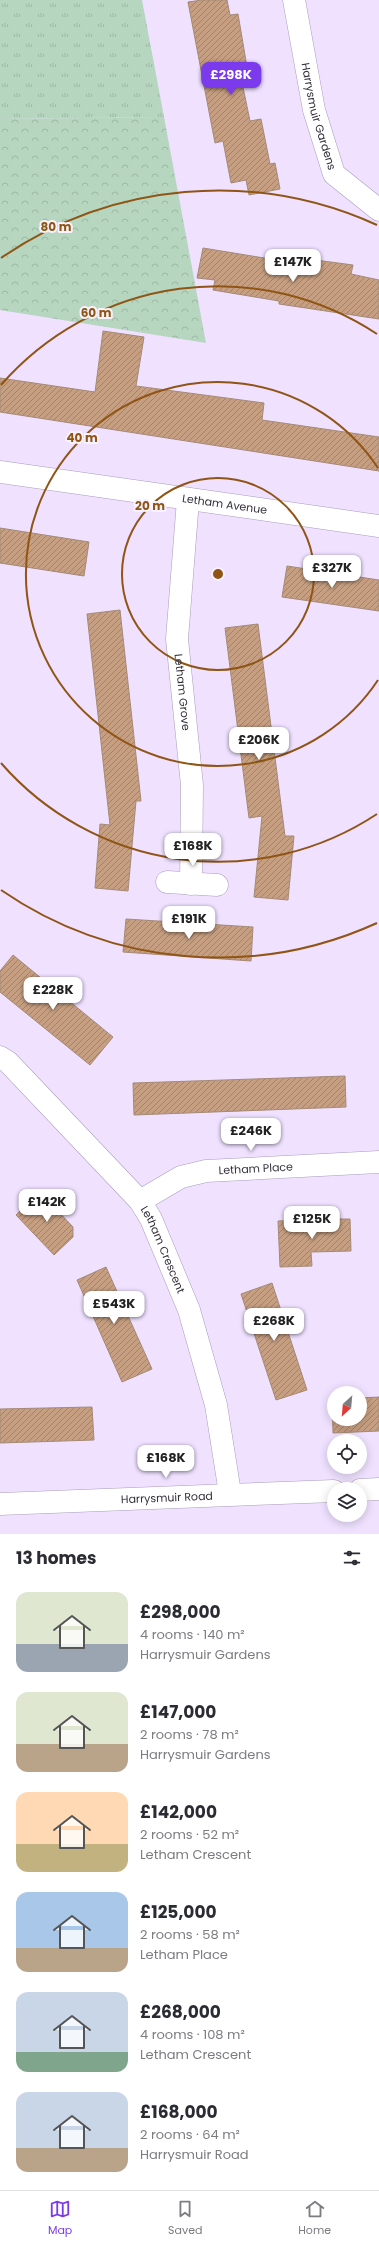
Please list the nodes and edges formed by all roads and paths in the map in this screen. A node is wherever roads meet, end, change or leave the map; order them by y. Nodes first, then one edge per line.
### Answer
1 (294, 0) edge
2 (379, 210) edge
3 (0, 472) edge
4 (188, 500) junction
5 (379, 526) edge
6 (167, 882) dead end
7 (191, 884) junction
8 (217, 885) dead end
9 (0, 1057) edge
10 (379, 1162) edge
11 (140, 1200) junction
12 (379, 1489) edge
13 (367, 1490) edge
14 (327, 1491) edge
15 (230, 1493) junction
16 (0, 1504) edge

1 - 2 street, Harrysmuir Gardens
3 - 4 street, Letham Avenue
4 - 5 street, Letham Avenue
4 - 7 street, Letham Grove
6 - 7 street
7 - 8 street
9 - 11 street, Letham Crescent
10 - 11 street, Letham Place
11 - 15 street, Letham Crescent
12 - 13 street
14 - 15 street, Harrysmuir Road
15 - 16 street, Harrysmuir Road

